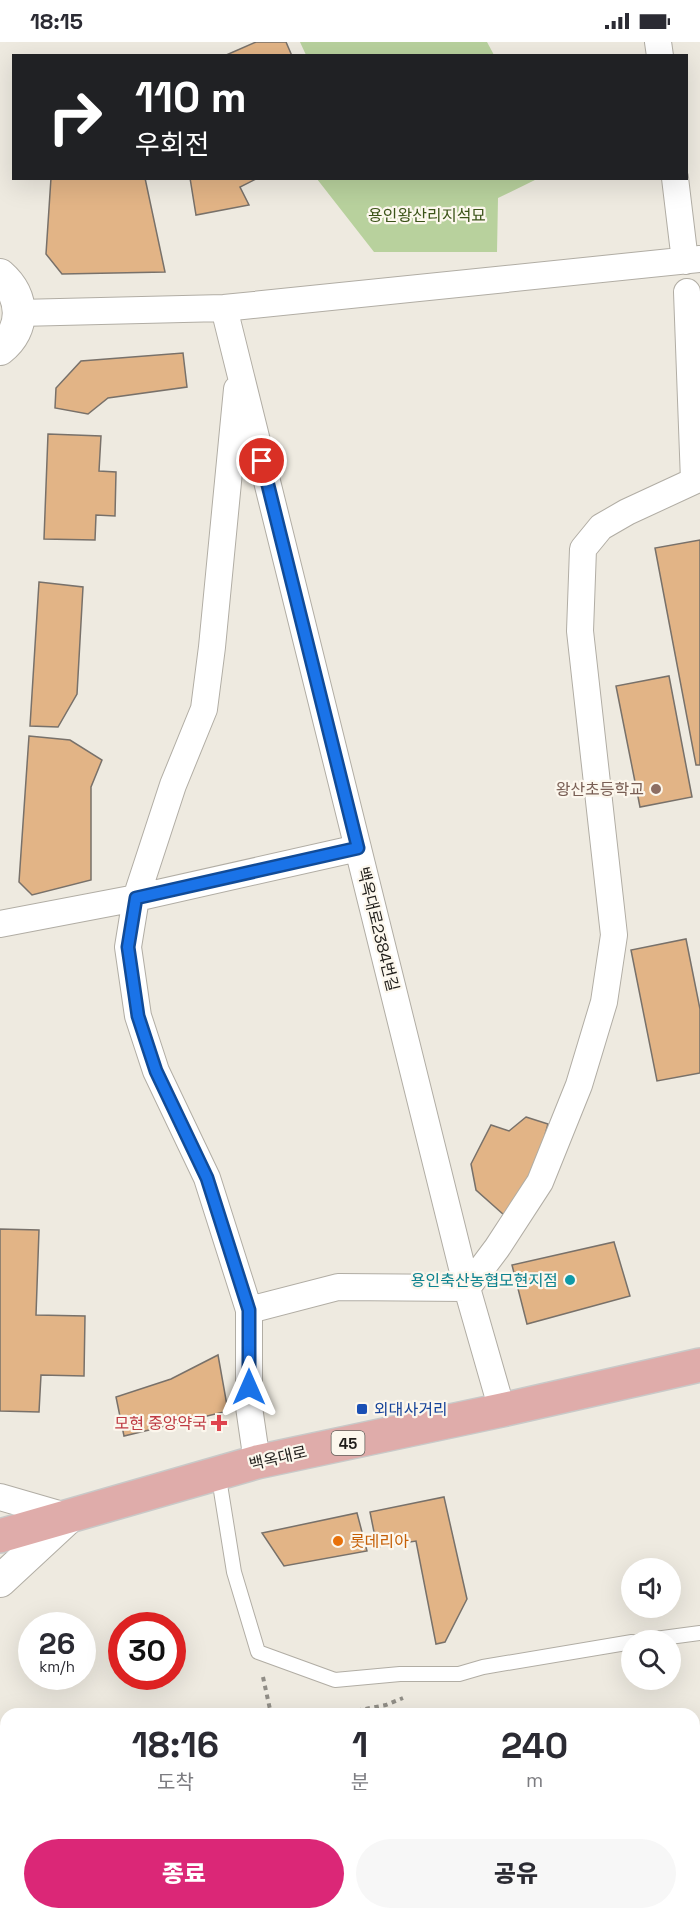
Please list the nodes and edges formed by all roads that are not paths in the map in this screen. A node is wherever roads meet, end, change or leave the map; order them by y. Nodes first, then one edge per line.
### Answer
1 (675, 180) edge
2 (0, 275) edge
3 (691, 278) edge
4 (224, 308) junction
5 (19, 313) junction
6 (0, 350) edge
7 (239, 370) junction
8 (358, 848) junction
9 (136, 898) junction
10 (0, 924) edge
11 (467, 1288) junction
12 (249, 1310) junction
13 (700, 1365) edge
14 (502, 1410) junction
15 (257, 1462) junction
16 (218, 1473) junction
17 (0, 1497) edge
18 (69, 1517) junction
19 (0, 1536) edge
20 (0, 1581) edge
21 (700, 1632) edge
22 (681, 1635) edge
23 (621, 1644) edge

1 - 3 street
2 - 5 street
3 - 4 street
3 - 11 street
4 - 5 street
4 - 7 street, 백옥대로2384번길
5 - 6 street
7 - 8 street, 백옥대로2384번길
7 - 9 street
8 - 9 street
8 - 11 street, 백옥대로2384번길
9 - 10 street
9 - 12 street
11 - 12 street
11 - 14 street, 백옥대로2384번길
12 - 15 street
13 - 14 main road, 백옥대로 / 45
14 - 15 main road, 백옥대로 / 45
15 - 16 main road, 백옥대로 / 45
16 - 18 main road, 백옥대로 / 45
16 - 23 lane
17 - 18 street
18 - 19 main road, 백옥대로 / 45
18 - 20 street
21 - 22 lane

